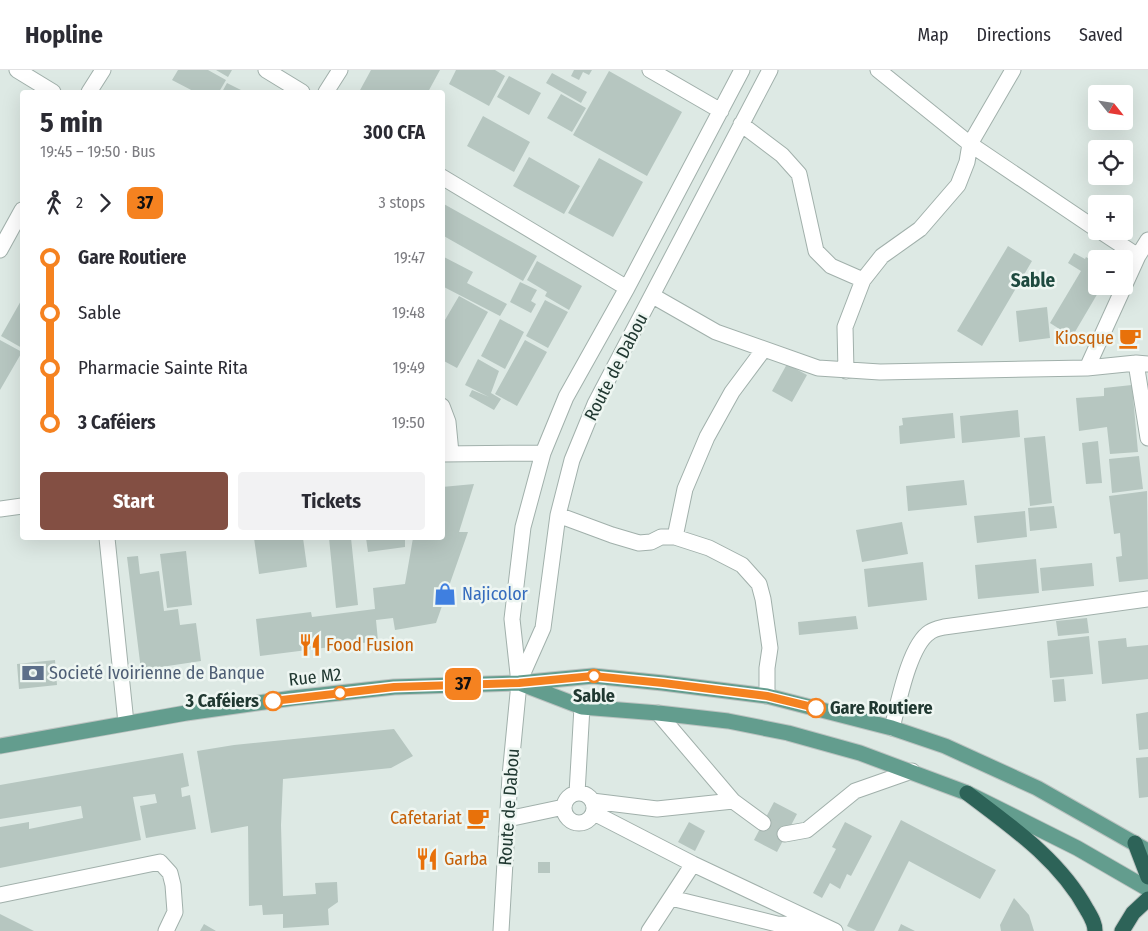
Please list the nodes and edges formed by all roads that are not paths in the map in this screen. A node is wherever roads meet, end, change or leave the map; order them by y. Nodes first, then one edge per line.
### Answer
1 (17, 70) edge
2 (103, 70) edge
3 (266, 70) edge
4 (340, 70) edge
5 (650, 70) edge
6 (742, 70) edge
7 (770, 70) edge
8 (878, 70) edge
9 (1013, 70) edge
10 (50, 90) edge
11 (90, 90) edge
12 (299, 90) edge
13 (327, 90) edge
14 (721, 112) junction
15 (741, 124) junction
16 (970, 144) junction
17 (445, 179) edge
18 (20, 214) edge
19 (1088, 224) edge
20 (1114, 240) edge
21 (1148, 240) edge
22 (0, 250) edge
23 (1138, 256) junction
24 (862, 280) junction
25 (627, 288) junction
26 (653, 296) junction
27 (764, 349) junction
28 (1142, 364) edge
29 (1088, 368) junction
30 (846, 371) junction
31 (445, 414) edge
32 (1148, 438) edge
33 (447, 453) edge
34 (543, 453) junction
35 (20, 506) edge
36 (0, 509) edge
37 (558, 515) junction
38 (675, 537) junction
39 (107, 540) edge
40 (1148, 599) edge
41 (519, 683) junction
42 (767, 696) junction
43 (582, 707) junction
44 (658, 713) junction
45 (126, 723) junction
46 (892, 728) junction
47 (0, 746) edge
48 (912, 771) junction
49 (577, 793) junction
50 (967, 793) junction
51 (733, 801) junction
52 (593, 806) junction
53 (564, 807) junction
54 (508, 819) junction
55 (763, 822) tunnel mouth
56 (785, 834) tunnel mouth
57 (1134, 843) junction
58 (1148, 851) edge
59 (693, 864) junction
60 (1148, 877) edge
61 (1148, 889) edge
62 (0, 895) edge
63 (670, 898) junction
64 (1148, 899) edge
65 (777, 904) junction
66 (761, 920) junction
67 (829, 928) edge
68 (166, 931) edge
69 (501, 931) edge
70 (649, 931) edge
71 (1095, 931) edge
72 (1122, 931) edge

1 - 10 street
2 - 11 street
3 - 12 street
4 - 13 street
5 - 14 street
6 - 14 street, Route de Dabou
7 - 15 street, Route de Dabou
8 - 16 street
9 - 16 street
14 - 25 street, Route de Dabou
15 - 24 street
15 - 26 street, Route de Dabou
16 - 19 street
16 - 24 street
17 - 25 street
18 - 22 street
20 - 23 street
21 - 23 street
23 - 29 street
24 - 30 street
25 - 34 street, Route de Dabou
26 - 27 street
26 - 37 street, Route de Dabou
27 - 30 street
27 - 38 street
28 - 29 street
28 - 32 street
29 - 30 street
31 - 33 street
33 - 34 street
34 - 41 street, Route de Dabou
35 - 36 street
37 - 38 street
37 - 41 street, Route de Dabou
38 - 42 street
39 - 45 street
40 - 46 street
41 - 42 main road, Rue M2
41 - 43 main road
41 - 45 main road, Rue M2
41 - 54 street, Route de Dabou
42 - 46 main road, Rue M2
43 - 44 main road
43 - 49 street
44 - 48 main road
44 - 51 street
45 - 47 main road, Rue M2
46 - 57 main road, Rue M2
48 - 50 main road
48 - 56 street
49 - 52 street
49 - 53 street
50 - 61 main road
50 - 71 highway
51 - 52 street
51 - 55 street
52 - 53 street
52 - 59 street
53 - 54 street
54 - 69 street, Route de Dabou
57 - 58 main road, Rue M2
57 - 60 highway
59 - 63 street
59 - 65 street
62 - 68 street
63 - 66 street
63 - 70 street
64 - 72 highway
65 - 66 street
65 - 67 street
66 - 67 street

